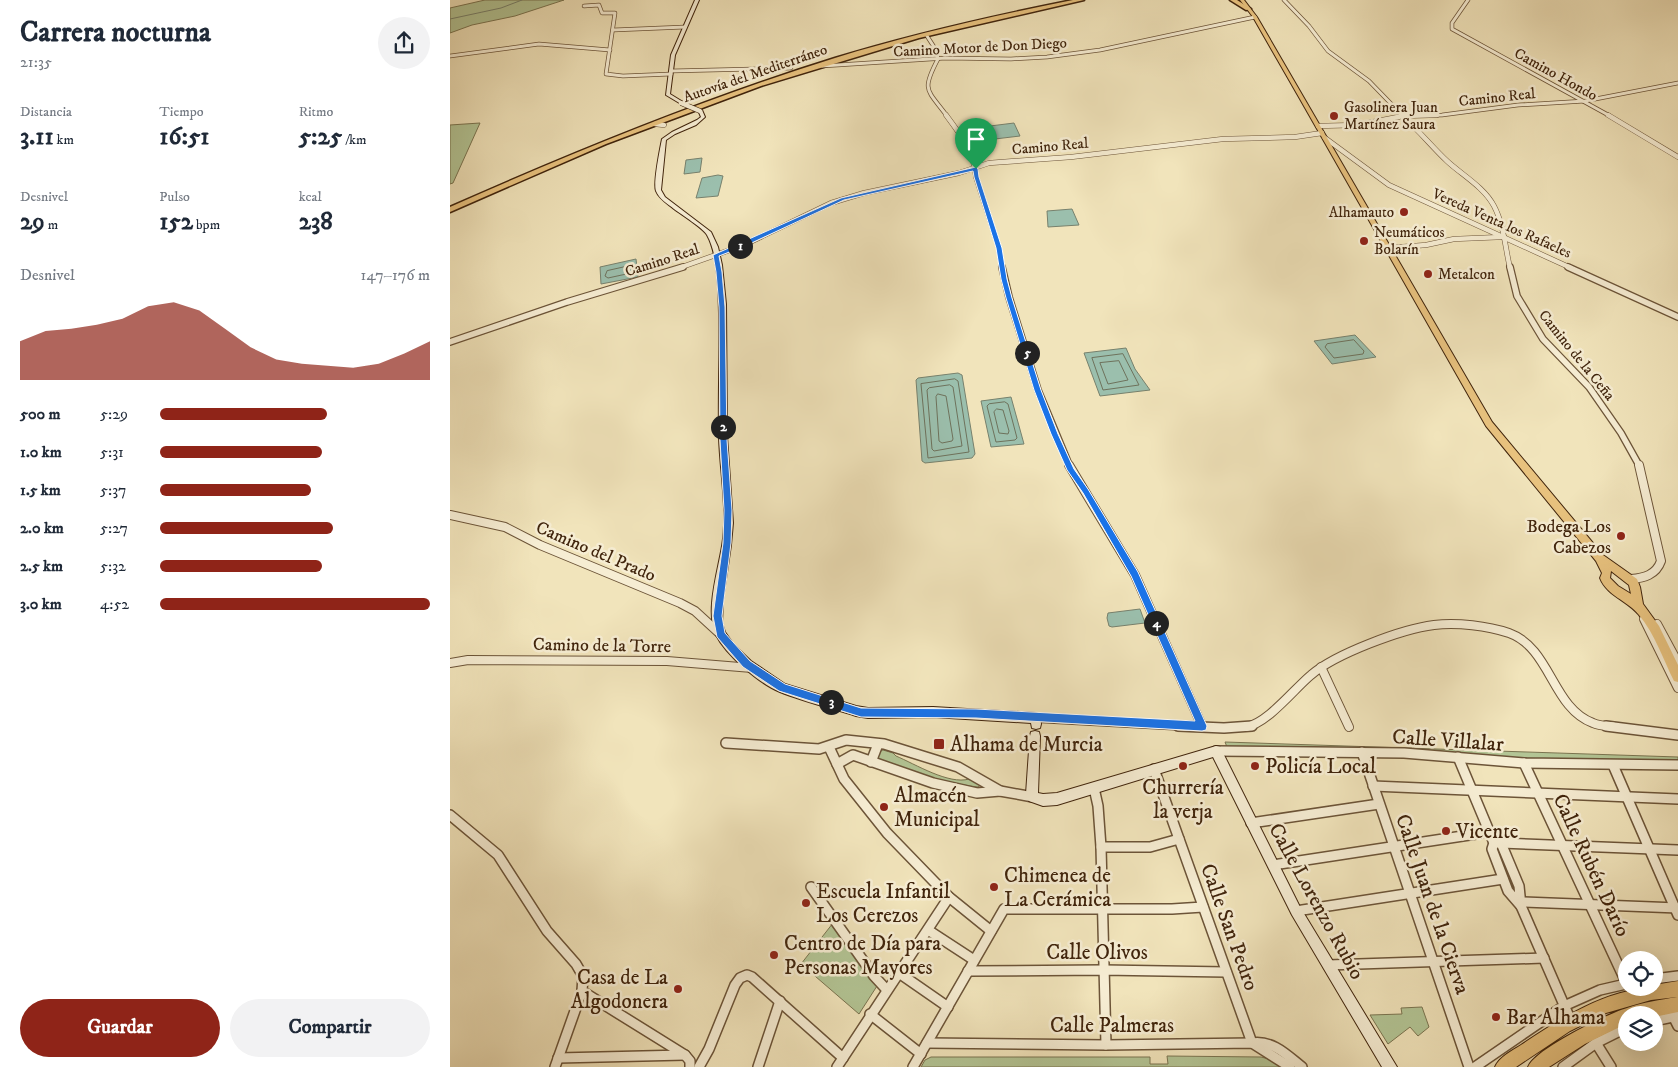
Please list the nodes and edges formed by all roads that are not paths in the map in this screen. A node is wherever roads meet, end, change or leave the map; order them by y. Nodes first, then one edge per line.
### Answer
1 (697, 0) edge
2 (1077, 0) edge
3 (1233, 0) edge
4 (1242, 0) edge
5 (1248, 0) edge
6 (1284, 0) edge
7 (1468, 0) edge
8 (584, 6) dead end
9 (1249, 9) junction
10 (1255, 17) junction
11 (685, 27) junction
12 (613, 30) junction
13 (927, 36) dead end
14 (610, 50) junction
15 (450, 56) edge
16 (938, 59) junction
17 (822, 66) dead end
18 (790, 68) dead end
19 (671, 73) junction
20 (1678, 83) edge
21 (1584, 101) junction
22 (1404, 116) junction
23 (655, 124) dead end
24 (1317, 124) junction
25 (664, 125) dead end
26 (1324, 136) junction
27 (1678, 156) edge
28 (976, 169) junction
29 (450, 205) edge
30 (450, 210) edge
31 (1505, 237) junction
32 (1387, 248) junction
33 (716, 255) junction
34 (1678, 316) edge
35 (450, 342) edge
36 (450, 515) edge
37 (1612, 572) junction
38 (1631, 579) junction
39 (1629, 592) junction
40 (1640, 608) junction
41 (720, 634) junction
42 (450, 663) edge
43 (1678, 663) edge
44 (1322, 667) junction
45 (753, 668) junction
46 (1678, 677) edge
47 (1678, 688) edge
48 (1036, 726) junction
49 (1202, 726) junction
50 (1349, 727) dead end
51 (1678, 734) edge
52 (726, 743) dead end
53 (878, 744) junction
54 (829, 747) junction
55 (1216, 751) junction
56 (1362, 752) junction
57 (1458, 757) junction
58 (870, 762) junction
59 (1524, 763) junction
60 (836, 764) junction
61 (1612, 765) junction
62 (1678, 765) edge
63 (1154, 769) junction
64 (1373, 786) junction
65 (1094, 788) junction
66 (1472, 789) junction
67 (1000, 791) junction
68 (1538, 791) junction
69 (1626, 795) junction
70 (1033, 797) junction
71 (1678, 799) edge
72 (1379, 804) junction
73 (450, 815) edge
74 (1252, 823) junction
75 (1489, 832) junction
76 (1179, 838) junction
77 (1498, 843) junction
78 (1562, 845) junction
79 (1394, 846) junction
80 (1101, 847) junction
81 (1649, 848) junction
82 (1678, 850) edge
83 (1273, 865) junction
84 (1503, 879) junction
85 (811, 887) dead end
86 (1410, 893) junction
87 (949, 897) junction
88 (1521, 904) junction
89 (1588, 904) junction
90 (1203, 907) junction
91 (1102, 909) junction
92 (1677, 910) edge
93 (1296, 911) junction
94 (928, 930) junction
95 (991, 931) junction
96 (1544, 958) junction
97 (974, 960) junction
98 (1433, 961) junction
99 (1328, 966) junction
100 (1618, 966) edge
101 (1104, 970) junction
102 (968, 971) junction
103 (1226, 972) junction
104 (899, 973) junction
105 (1678, 976) edge
106 (1663, 978) edge
107 (1618, 985) edge
108 (886, 989) junction
109 (1678, 989) edge
110 (582, 991) junction
111 (780, 1001) junction
112 (1564, 1006) junction
113 (948, 1007) junction
114 (870, 1014) junction
115 (1663, 1015) edge
116 (1677, 1015) edge
117 (1618, 1019) edge
118 (1663, 1019) edge
119 (1571, 1021) junction
120 (1618, 1032) edge
121 (927, 1043) junction
122 (1252, 1043) junction
123 (1596, 1043) junction
124 (1106, 1045) junction
125 (920, 1054) junction
126 (685, 1055) junction
127 (556, 1062) edge
128 (841, 1064) edge
129 (690, 1067) edge
130 (699, 1067) edge
131 (758, 1067) edge
132 (913, 1067) edge
133 (1290, 1067) edge
134 (1302, 1067) edge
135 (1390, 1067) edge
136 (1469, 1067) edge
137 (1475, 1067) edge
138 (1503, 1067) edge
139 (1536, 1067) edge
140 (1563, 1067) edge
141 (1610, 1067) edge

1 - 11 main road
2 - 29 highway, Autovía del Mediterráneo
2 - 30 highway, Autovía del Mediterráneo
3 - 9 highway
4 - 9 main road
5 - 9 highway
6 - 22 street, Camino de la Ceña
7 - 21 street, Camino Hondo
8 - 12 street
9 - 10 main road
10 - 16 street, Camino Motor de Don Diego
10 - 24 main road
11 - 12 street
11 - 19 main road
12 - 14 street
13 - 16 street
14 - 15 street
14 - 19 street
16 - 17 street, Camino Motor de Don Diego
16 - 28 street
18 - 19 street
19 - 33 main road, bridge
20 - 21 street, Camino Real
21 - 22 street, Camino Real
21 - 27 street, Camino Hondo
22 - 24 street, Camino Real
22 - 31 street, Camino de la Ceña
23 - 25 street
24 - 26 main road
26 - 28 street, Camino Real
26 - 31 street, Vereda Venta los Rafaeles
26 - 32 main road
28 - 33 street, Camino Real
28 - 49 street
31 - 32 street
31 - 34 street, Vereda Venta los Rafaeles
31 - 38 street, Camino de la Ceña
32 - 37 main road
33 - 35 street, Camino Real
33 - 41 main road
36 - 41 street, Camino del Prado
37 - 38 main road
37 - 39 main road
38 - 39 main road
39 - 40 main road
40 - 43 street
40 - 46 main road
40 - 47 street
41 - 45 main road
42 - 45 street, Camino de la Torre
44 - 49 street
44 - 50 street
44 - 51 street
45 - 48 main road
48 - 49 street
48 - 70 main road
52 - 54 street
53 - 54 street
53 - 58 street
53 - 67 street
54 - 60 street
55 - 56 street, Calle Villalar
55 - 63 main road
55 - 74 main road, Calle Lorenzo Rubio
56 - 57 street, Calle Villalar
56 - 64 street, Calle Juan de la Cierva
57 - 59 street, Calle Villalar
57 - 66 street
58 - 60 street
58 - 67 street
59 - 61 street, Calle Villalar
59 - 68 street, Calle Rubén Darío
60 - 87 street
61 - 62 street, Calle Villalar
61 - 69 street
63 - 65 main road
63 - 76 street, Calle San Pedro
64 - 66 street
64 - 72 street, Calle Juan de la Cierva
65 - 70 main road
65 - 80 street
66 - 68 street
66 - 75 street
67 - 70 street
68 - 69 street
68 - 78 street, Calle Rubén Darío
69 - 71 street
69 - 81 street
72 - 74 street
72 - 79 street, Calle Juan de la Cierva
73 - 110 street
74 - 83 main road, Calle Lorenzo Rubio
75 - 77 street
75 - 79 street
76 - 80 street
76 - 90 street, Calle San Pedro
77 - 78 street
77 - 84 street
77 - 88 street
78 - 81 street
78 - 89 street, Calle Rubén Darío
79 - 83 street
79 - 86 street, Calle Juan de la Cierva
80 - 91 street
81 - 82 street
81 - 92 street
83 - 93 main road, Calle Lorenzo Rubio
84 - 86 street
84 - 88 street
85 - 108 street
86 - 93 street
86 - 98 street, Calle Juan de la Cierva
87 - 94 street
87 - 95 street
88 - 89 street
88 - 96 street
89 - 92 street
89 - 100 street, Calle Rubén Darío
90 - 91 street
90 - 103 street, Calle San Pedro
91 - 95 street
91 - 101 street
93 - 99 main road, Calle Lorenzo Rubio
94 - 97 street
94 - 104 street
95 - 97 street
96 - 98 street
96 - 112 street
97 - 102 street
98 - 99 street
98 - 136 street, Calle Juan de la Cierva
99 - 135 main road, Calle Lorenzo Rubio
101 - 102 street, Calle Olivos
101 - 103 street, Calle Olivos
101 - 124 street
102 - 113 street
103 - 122 street, Calle San Pedro
104 - 108 street
104 - 113 street
105 - 106 street
107 - 112 street
108 - 114 street
109 - 119 main road
110 - 126 street
110 - 127 street
111 - 128 street
111 - 130 street
111 - 131 street
112 - 119 street
112 - 137 street
113 - 121 street
114 - 125 street
114 - 128 street
115 - 116 main road
116 - 118 street
117 - 139 main road
119 - 138 main road
120 - 123 street
121 - 124 street, Calle Palmeras
121 - 125 street
122 - 124 street, Calle Palmeras
122 - 133 street
122 - 134 street
123 - 140 street
123 - 141 street
125 - 132 street
126 - 127 street
126 - 129 street

